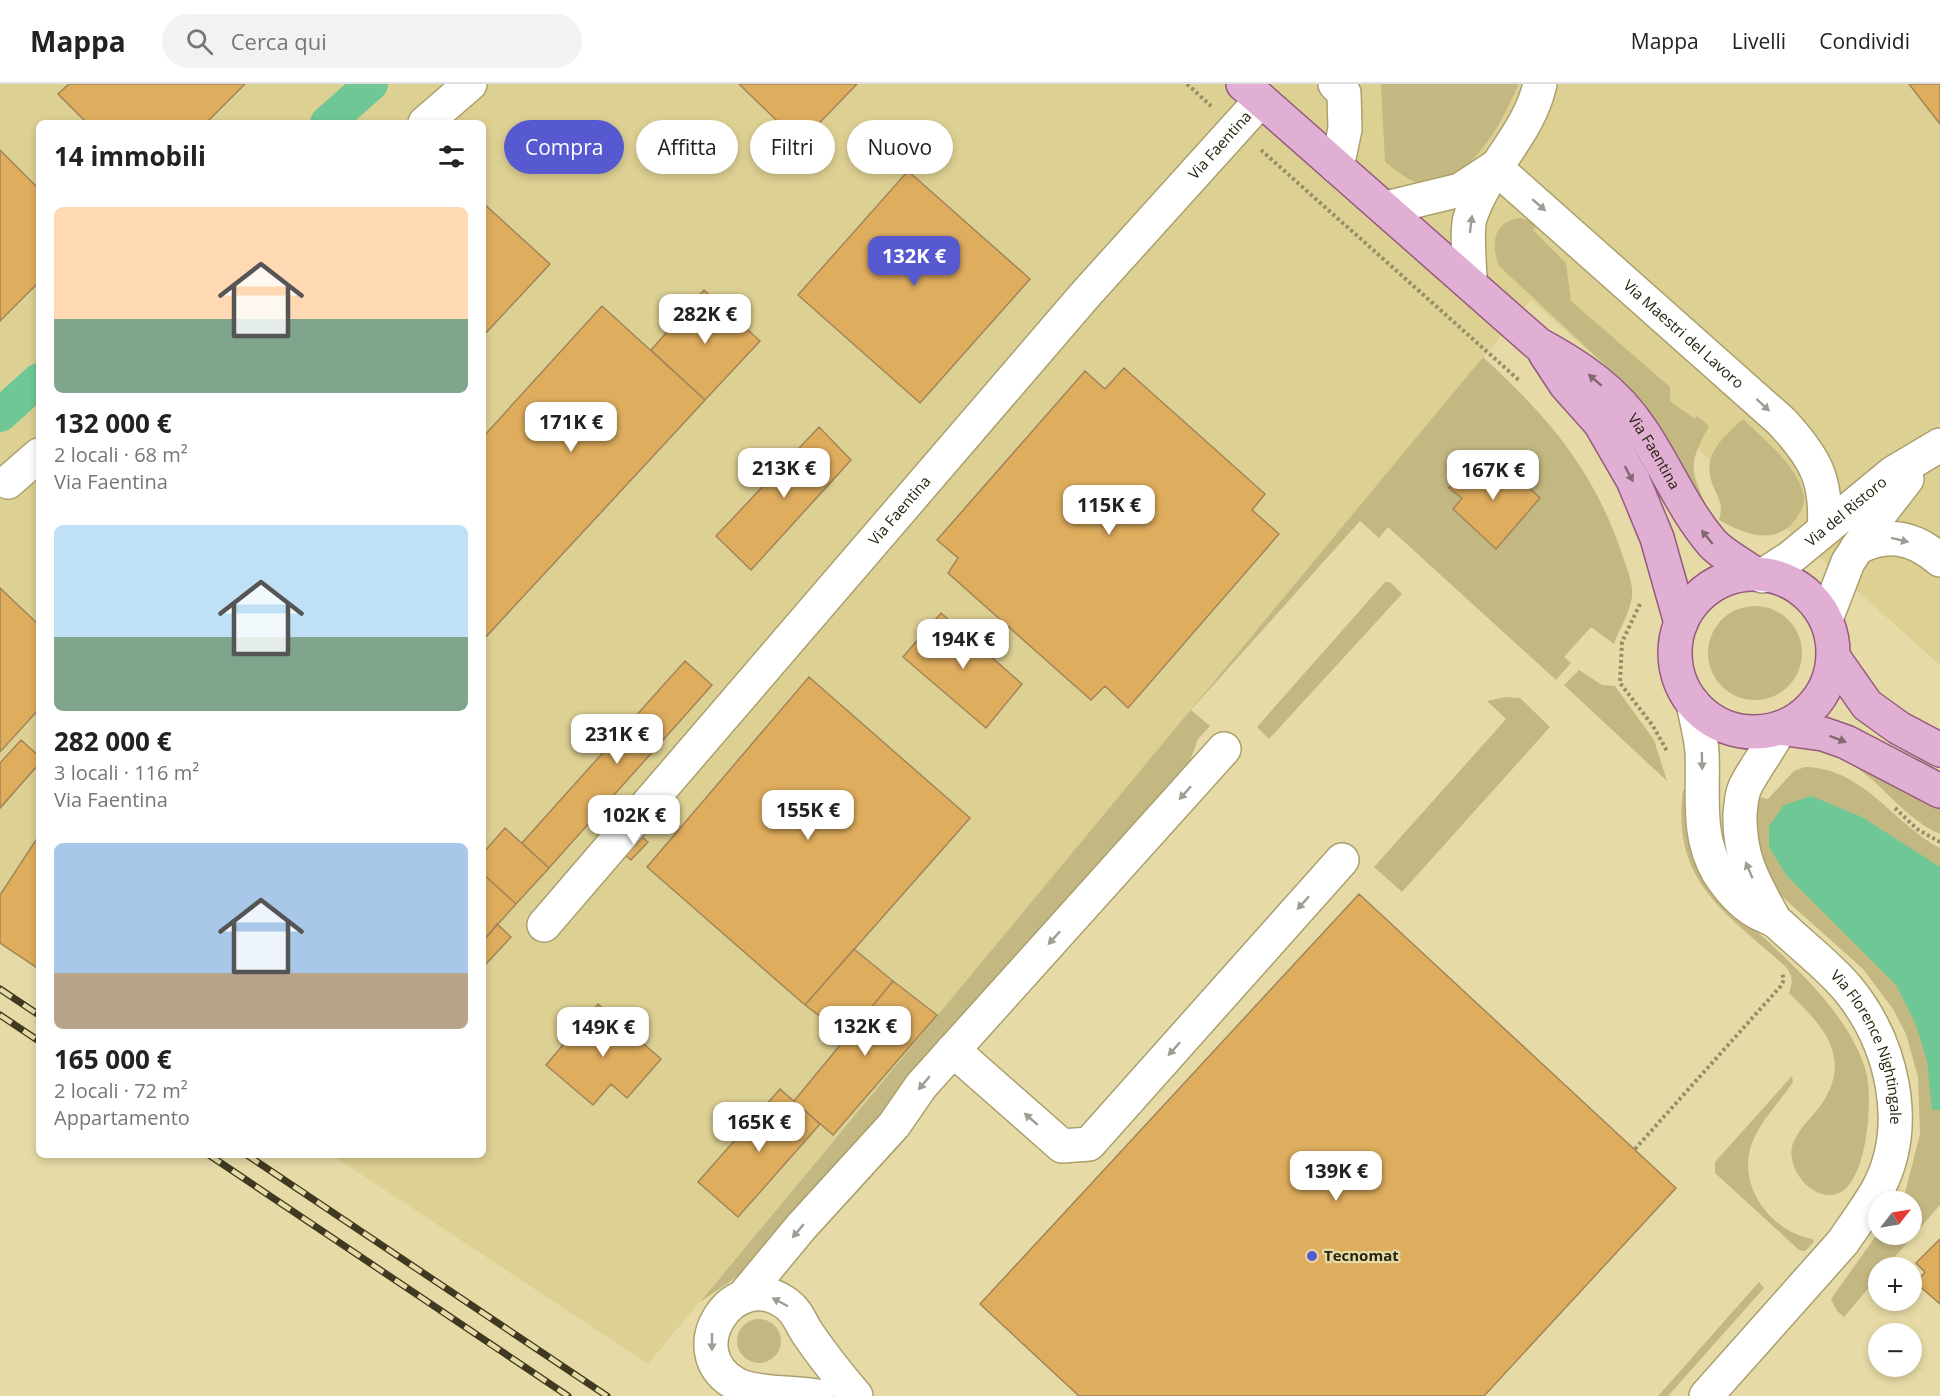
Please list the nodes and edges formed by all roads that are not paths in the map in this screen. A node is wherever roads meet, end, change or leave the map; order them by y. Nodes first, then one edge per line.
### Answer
1 (471, 84) edge
2 (1335, 84) edge
3 (1540, 84) edge
4 (1252, 92) edge
5 (429, 120) edge
6 (1495, 166) junction
7 (1337, 167) junction
8 (1386, 208) junction
9 (1470, 283) junction
10 (1538, 344) junction
11 (1936, 448) edge
12 (36, 458) edge
13 (8, 482) dead end
14 (1824, 530) junction
15 (1857, 548) junction
16 (1940, 560) edge
17 (1757, 574) junction
18 (1826, 619) junction
19 (1681, 623) junction
20 (1834, 658) junction
21 (1693, 703) junction
22 (1780, 728) junction
23 (1224, 750) dead end
24 (1940, 750) edge
25 (1940, 790) edge
26 (1342, 860) dead end
27 (1776, 921) junction
28 (544, 925) dead end
29 (953, 1050) junction
30 (743, 1297) junction
31 (805, 1330) junction
32 (767, 1390) junction
33 (817, 1396) edge
34 (856, 1396) edge
35 (1706, 1396) edge

1 - 5 street
2 - 7 street
3 - 6 street
4 - 7 main road, Via Faentina
4 - 28 street, Via Faentina
6 - 8 street
9 -> 6 street
6 -> 14 street, Via Maestri del Lavoro
7 - 8 main road, Via Faentina
8 - 9 main road, Via Faentina
9 - 10 main road, Via Faentina
17 -> 10 main road, Via Faentina
10 -> 19 main road, Via Faentina
11 - 14 street, Via del Ristoro
11 - 15 street, Via del Ristoro
12 - 13 street
14 - 17 street, Via del Ristoro
15 -> 16 street
15 - 18 street, Via del Ristoro
17 - 18 main road
17 - 19 main road
18 - 20 main road
19 - 21 main road
20 - 22 main road
20 - 24 main road
21 - 22 main road
21 -> 27 street, Via Florence Nightingale
22 -> 25 main road
27 -> 22 street, Via Florence Nightingale
23 -> 29 street
26 -> 29 street
27 - 35 street, Via Florence Nightingale
29 -> 30 street
31 -> 30 street
30 -> 32 street
31 - 32 street
31 - 34 street
32 - 33 street

